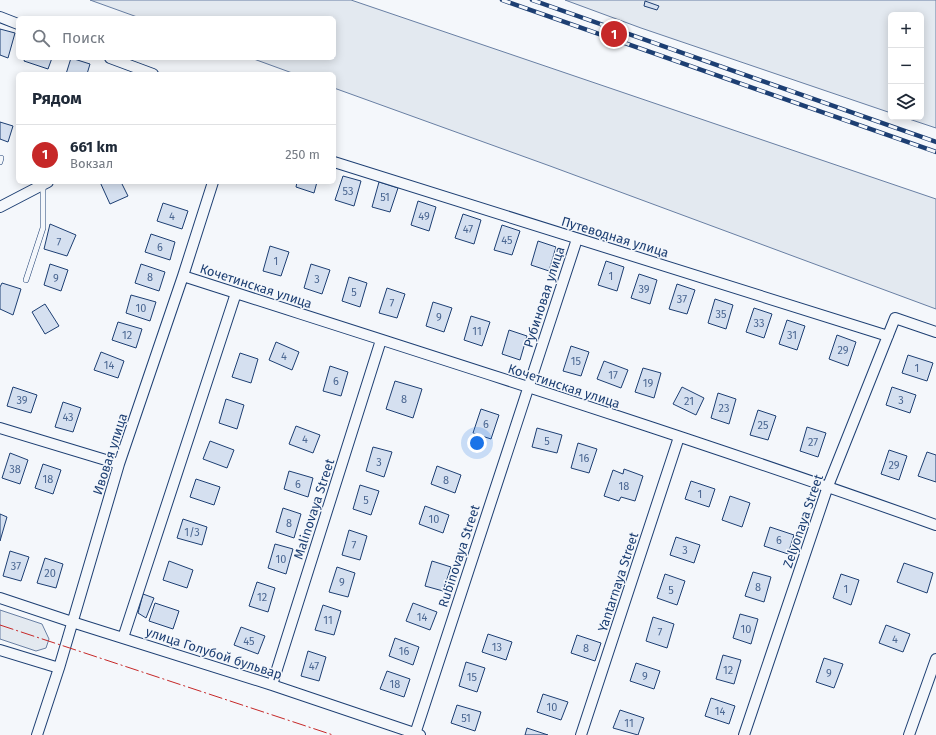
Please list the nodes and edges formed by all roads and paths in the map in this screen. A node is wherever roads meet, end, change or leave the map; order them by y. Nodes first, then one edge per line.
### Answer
1 (0, 17) edge
2 (16, 23) edge
3 (115, 60) edge
4 (148, 72) edge
5 (336, 163) edge
6 (43, 184) edge
7 (45, 184) edge
8 (212, 184) edge
9 (0, 207) edge
10 (577, 239) junction
11 (183, 276) junction
12 (26, 280) dead end
13 (236, 293) junction
14 (936, 332) edge
15 (888, 336) junction
16 (381, 340) junction
17 (528, 387) junction
18 (0, 428) edge
19 (679, 437) junction
20 (119, 464) junction
21 (828, 486) junction
22 (936, 525) edge
23 (0, 598) edge
24 (72, 622) junction
25 (123, 638) junction
26 (0, 650) edge
27 (936, 658) edge
28 (59, 668) junction
29 (272, 685) junction
30 (417, 734) edge
31 (37, 735) edge
32 (581, 735) edge
33 (744, 735) edge
34 (909, 735) edge

1 - 2 street
3 - 4 street
5 - 10 street, Путеводная улица
6 - 9 street
7 - 12 lane
8 - 11 street, Ивовая улица
10 - 15 street, Путеводная улица
10 - 17 street, Рубиновая улица
11 - 13 street, Кочетинская улица
11 - 20 street, Ивовая улица
13 - 16 street, Кочетинская улица
13 - 25 street
14 - 15 street, Zelyonaya Street
15 - 21 street, Zelyonaya Street
16 - 17 street, Кочетинская улица
16 - 29 street, Malinovaya Street
17 - 19 street, Кочетинская улица
17 - 30 street, Rubinovaya Street
18 - 20 street
19 - 21 street, Кочетинская улица
19 - 32 street, Yantarnaya Street
20 - 24 street, Ивовая улица
21 - 22 street, Кочетинская улица
21 - 33 street, Zelyonaya Street
23 - 24 street, улица Голубой бульвар
24 - 25 street, улица Голубой бульвар
24 - 28 street, Ивовая улица
25 - 29 street, улица Голубой бульвар
26 - 28 street
27 - 34 street
28 - 31 street, Ивовая улица
29 - 30 street, улица Голубой бульвар

